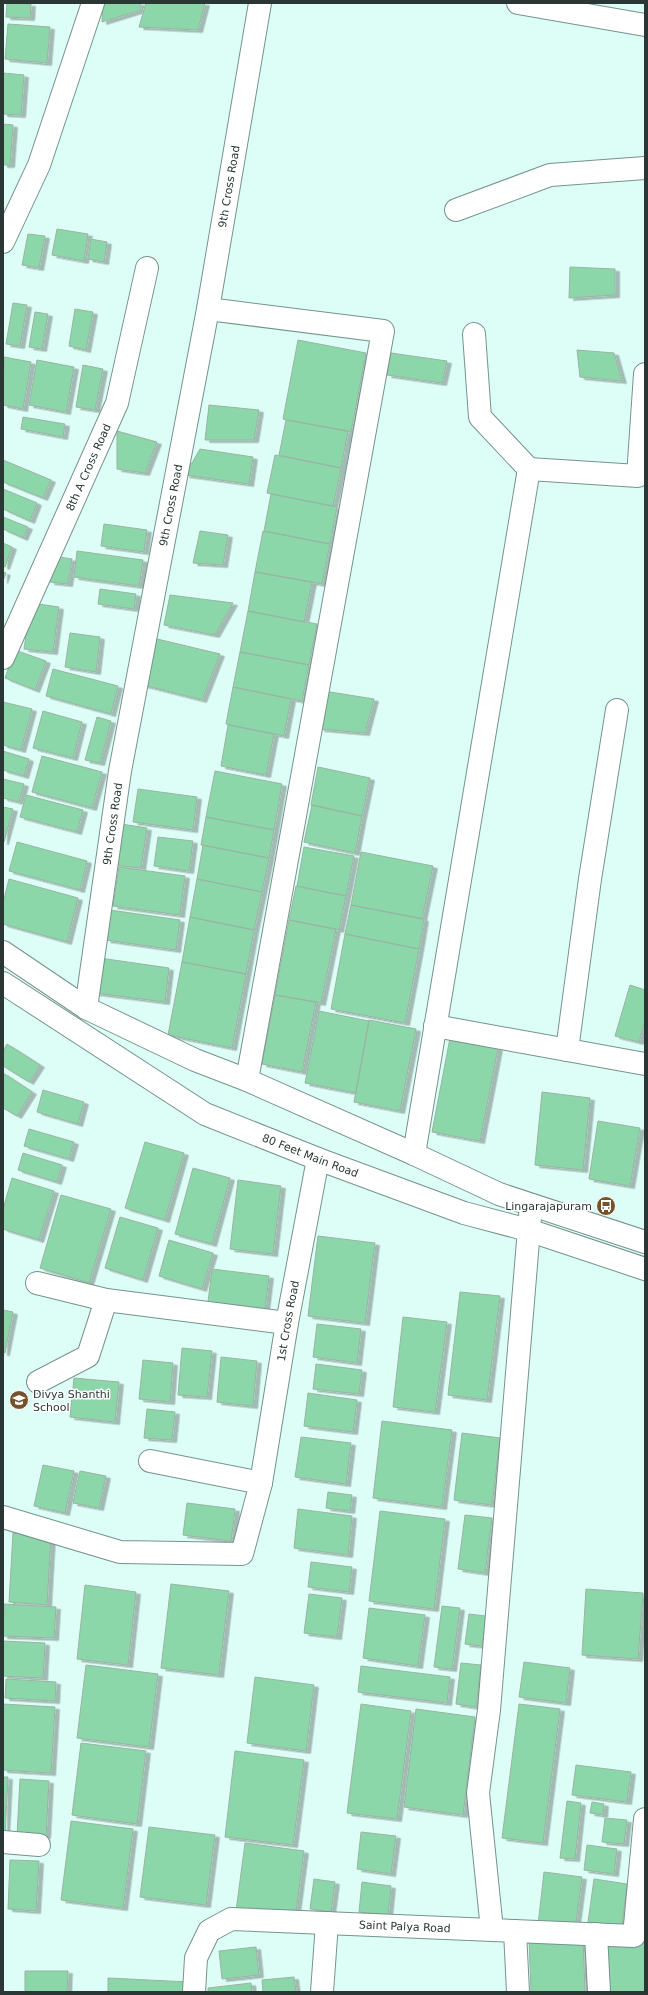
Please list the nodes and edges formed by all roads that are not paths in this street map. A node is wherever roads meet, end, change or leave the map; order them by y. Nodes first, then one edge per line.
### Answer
1 (94, 3) edge
2 (260, 3) edge
3 (518, 3) edge
4 (645, 24) edge
5 (645, 168) edge
6 (456, 210) dead end
7 (3, 242) edge
8 (147, 268) dead end
9 (208, 309) junction
10 (474, 334) dead end
11 (645, 374) edge
12 (529, 469) junction
13 (642, 477) edge
14 (3, 658) edge
15 (617, 710) dead end
16 (3, 952) edge
17 (3, 983) edge
18 (86, 1008) junction
19 (435, 1026) junction
20 (568, 1050) junction
21 (645, 1064) edge
22 (247, 1080) junction
23 (414, 1154) junction
24 (318, 1159) junction
25 (531, 1205) junction
26 (528, 1230) junction
27 (645, 1242) edge
28 (645, 1269) edge
29 (37, 1283) dead end
30 (106, 1300) junction
31 (288, 1324) junction
32 (38, 1382) dead end
33 (150, 1460) dead end
34 (261, 1483) junction
35 (3, 1517) edge
36 (645, 1819) edge
37 (3, 1842) edge
38 (39, 1845) dead end
39 (326, 1923) junction
40 (492, 1930) junction
41 (515, 1931) junction
42 (596, 1934) junction
43 (639, 1936) edge
44 (194, 1992) edge
45 (322, 1992) edge
46 (518, 1992) edge
47 (599, 1992) edge

1 - 7 street
2 - 9 street, 9th Cross Road
3 - 4 street
5 - 6 street
8 - 14 street, 8th A Cross Road
9 - 18 street, 9th Cross Road
9 - 22 street
10 - 12 street
11 - 13 street
12 - 13 street
12 - 19 street
15 - 20 street
16 - 18 street
17 - 24 street, 80 Feet Main Road
18 - 22 street
19 - 20 street
19 - 23 street
20 - 21 street
22 - 23 street
23 - 25 street
24 - 26 street, 80 Feet Main Road
24 - 31 street, 1st Cross Road
25 - 26 street
25 - 27 street
26 - 28 street, 80 Feet Main Road
26 - 40 street
29 - 30 street
30 - 31 street
30 - 32 street
31 - 34 street, 1st Cross Road
33 - 34 street
34 - 35 street, 1st Cross Road
36 - 43 street, Saint Palya Road
37 - 38 street
39 - 40 street, Saint Palya Road
39 - 44 street, Saint Palya Road
39 - 45 street
40 - 41 street, Saint Palya Road
41 - 42 street, Saint Palya Road
41 - 46 street
42 - 43 street, Saint Palya Road
42 - 47 street

